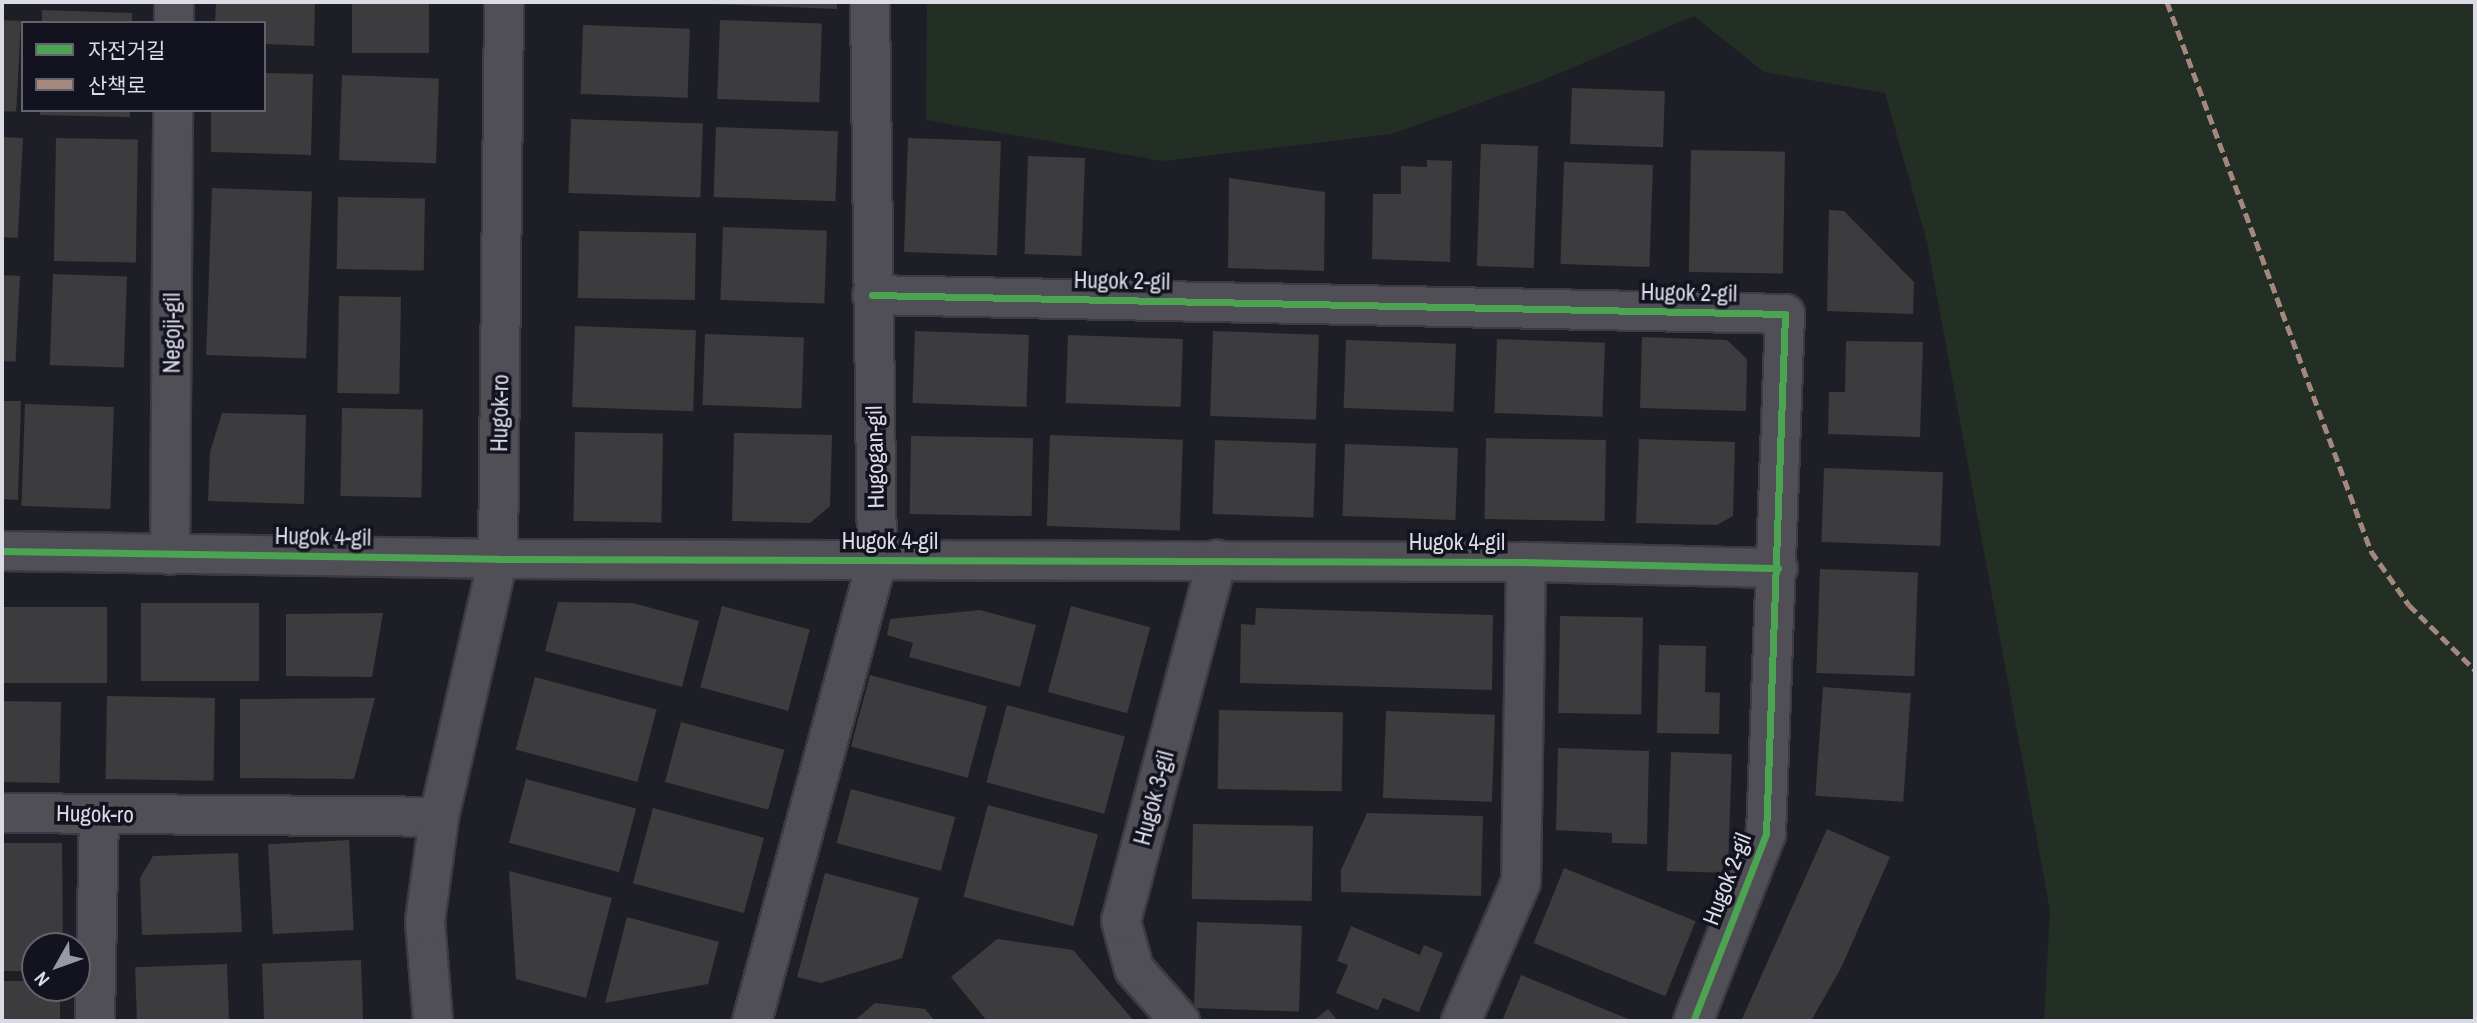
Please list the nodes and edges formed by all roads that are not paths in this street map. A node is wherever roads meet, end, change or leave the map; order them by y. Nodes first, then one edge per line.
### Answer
1 (174, 2) edge
2 (504, 2) edge
3 (870, 2) edge
4 (174, 21) edge
5 (173, 112) edge
6 (872, 295) junction
7 (2, 551) edge
8 (170, 555) junction
9 (498, 558) junction
10 (877, 560) junction
11 (1217, 560) junction
12 (1527, 562) junction
13 (1778, 568) junction
14 (2, 813) edge
15 (99, 814) junction
16 (439, 817) junction
17 (95, 1021) edge
18 (433, 1021) edge
19 (752, 1021) edge
20 (1180, 1021) edge
21 (1461, 1021) edge
22 (1693, 1021) edge

1 - 4 street
2 - 9 street, Hugok-ro
3 - 6 street, Hugogan-gil
5 - 8 street, Negoji-gil
6 - 10 street, Hugogan-gil
6 - 13 street, Hugok 2-gil
7 - 8 street, Hugok 4-gil
8 - 9 street, Hugok 4-gil
9 - 10 street, Hugok 4-gil
9 - 16 street, Hugok-ro
10 - 11 street, Hugok 4-gil
10 - 19 street, Hugogan-gil
11 - 12 street, Hugok 4-gil
11 - 20 street, Hugok 3-gil
12 - 13 street, Hugok 4-gil
12 - 21 street
13 - 22 street, Hugok 2-gil
14 - 15 street, Hugok-ro
15 - 16 street, Hugok-ro
15 - 17 street
16 - 18 street, Hugok-ro

